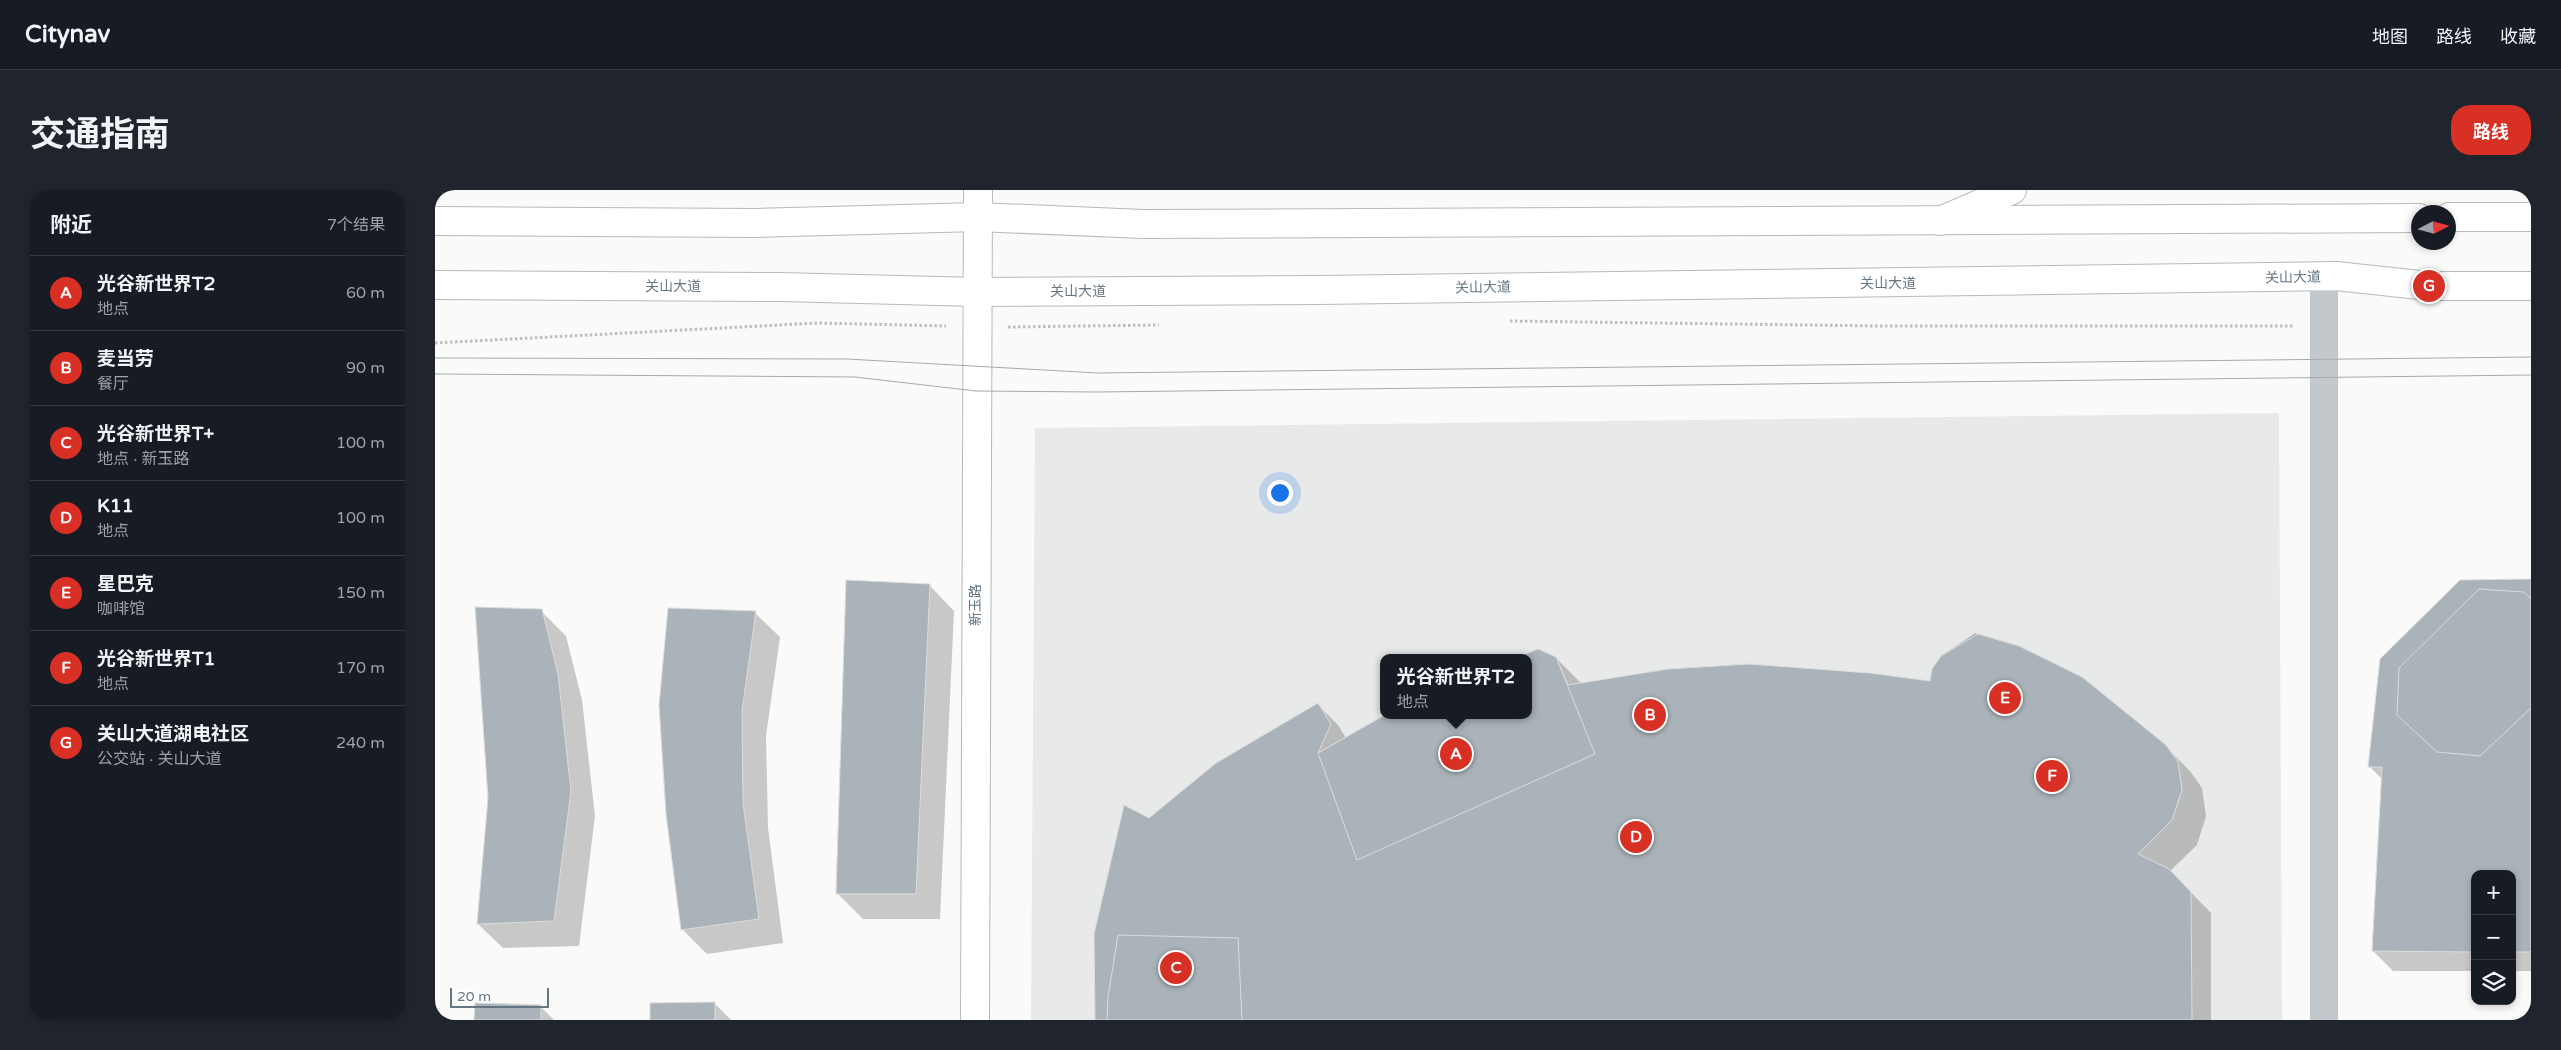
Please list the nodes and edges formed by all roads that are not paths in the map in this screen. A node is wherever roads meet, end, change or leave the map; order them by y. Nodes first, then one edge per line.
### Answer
1 (978, 190) edge
2 (1994, 190) edge
3 (2012, 190) edge
4 (978, 217) junction
5 (2456, 217) edge
6 (2531, 217) edge
7 (2411, 218) edge
8 (435, 221) edge
9 (1940, 221) junction
10 (2324, 277) junction
11 (435, 285) edge
12 (2531, 286) edge
13 (978, 292) junction
14 (975, 1020) edge
15 (2325, 1020) edge

1 - 4 main road, 新玉路
2 - 9 main road
3 - 9 main road
4 - 8 main road
4 - 9 main road
4 - 13 main road, 新玉路
5 - 6 main road
7 - 9 main road
10 - 12 main road, 关山大道
10 - 13 main road, 关山大道
10 - 15 street
11 - 13 main road, 关山大道
13 - 14 main road, 新玉路

